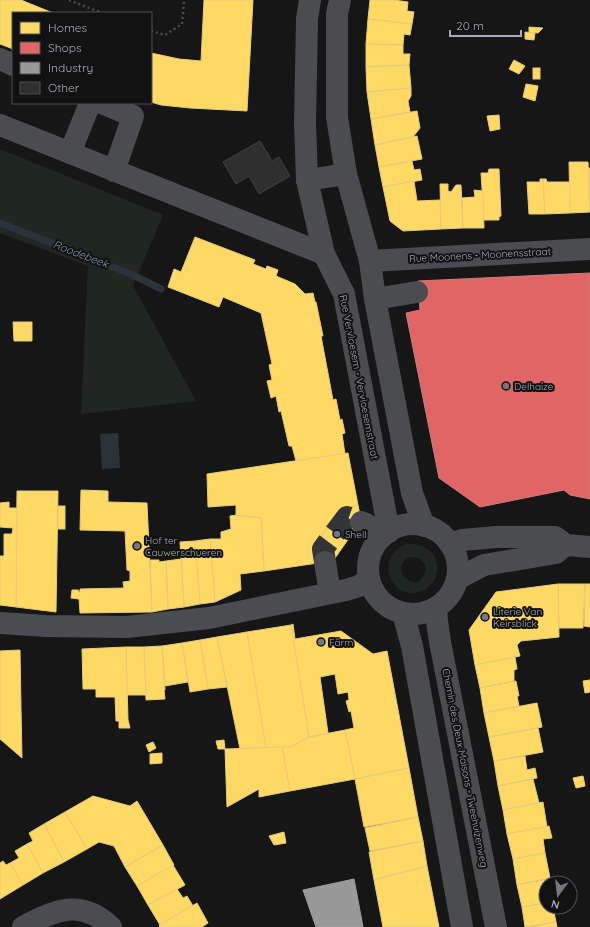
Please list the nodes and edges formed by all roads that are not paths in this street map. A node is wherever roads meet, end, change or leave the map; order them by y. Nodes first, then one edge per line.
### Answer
1 (310, 0) edge
2 (340, 0) edge
3 (0, 59) edge
4 (12, 65) edge
5 (90, 104) edge
6 (104, 104) edge
7 (0, 125) edge
8 (70, 153) junction
9 (114, 171) junction
10 (346, 174) junction
11 (307, 180) junction
12 (590, 249) edge
13 (324, 254) junction
14 (370, 261) junction
15 (417, 292) dead end
16 (375, 299) junction
17 (361, 522) tunnel mouth
18 (424, 526) junction
19 (386, 534) junction
20 (450, 544) junction
21 (566, 545) junction
22 (590, 547) edge
23 (325, 562) tunnel mouth
24 (369, 579) junction
25 (457, 579) junction
26 (330, 593) junction
27 (436, 608) junction
28 (403, 613) junction
29 (0, 624) edge
30 (23, 927) edge
31 (111, 927) edge
32 (462, 927) edge
33 (496, 927) edge

1 - 11 street, Rue Vervloesem - Vervloesemstraat
2 - 10 street
3 - 4 street
5 - 8 street
6 - 9 street
7 - 8 street
8 - 9 street
9 - 13 street
10 - 11 street
10 - 14 street
11 - 13 street, Rue Vervloesem - Vervloesemstraat
12 - 14 street, Rue Moonens - Moonensstraat
13 - 19 street, Rue Vervloesem - Vervloesemstraat
14 - 16 street
15 - 16 street
16 - 18 street
17 - 19 street
18 - 19 street
18 - 20 street
19 - 24 street
20 - 21 street
20 - 25 street
21 - 22 street
21 - 25 street
23 - 26 street
24 - 26 street
24 - 28 street
25 - 27 street
26 - 29 street
27 - 28 street
27 - 33 street, Chemin des Deux Maisons - Tweehuizenweg
28 - 32 street
30 - 31 street

